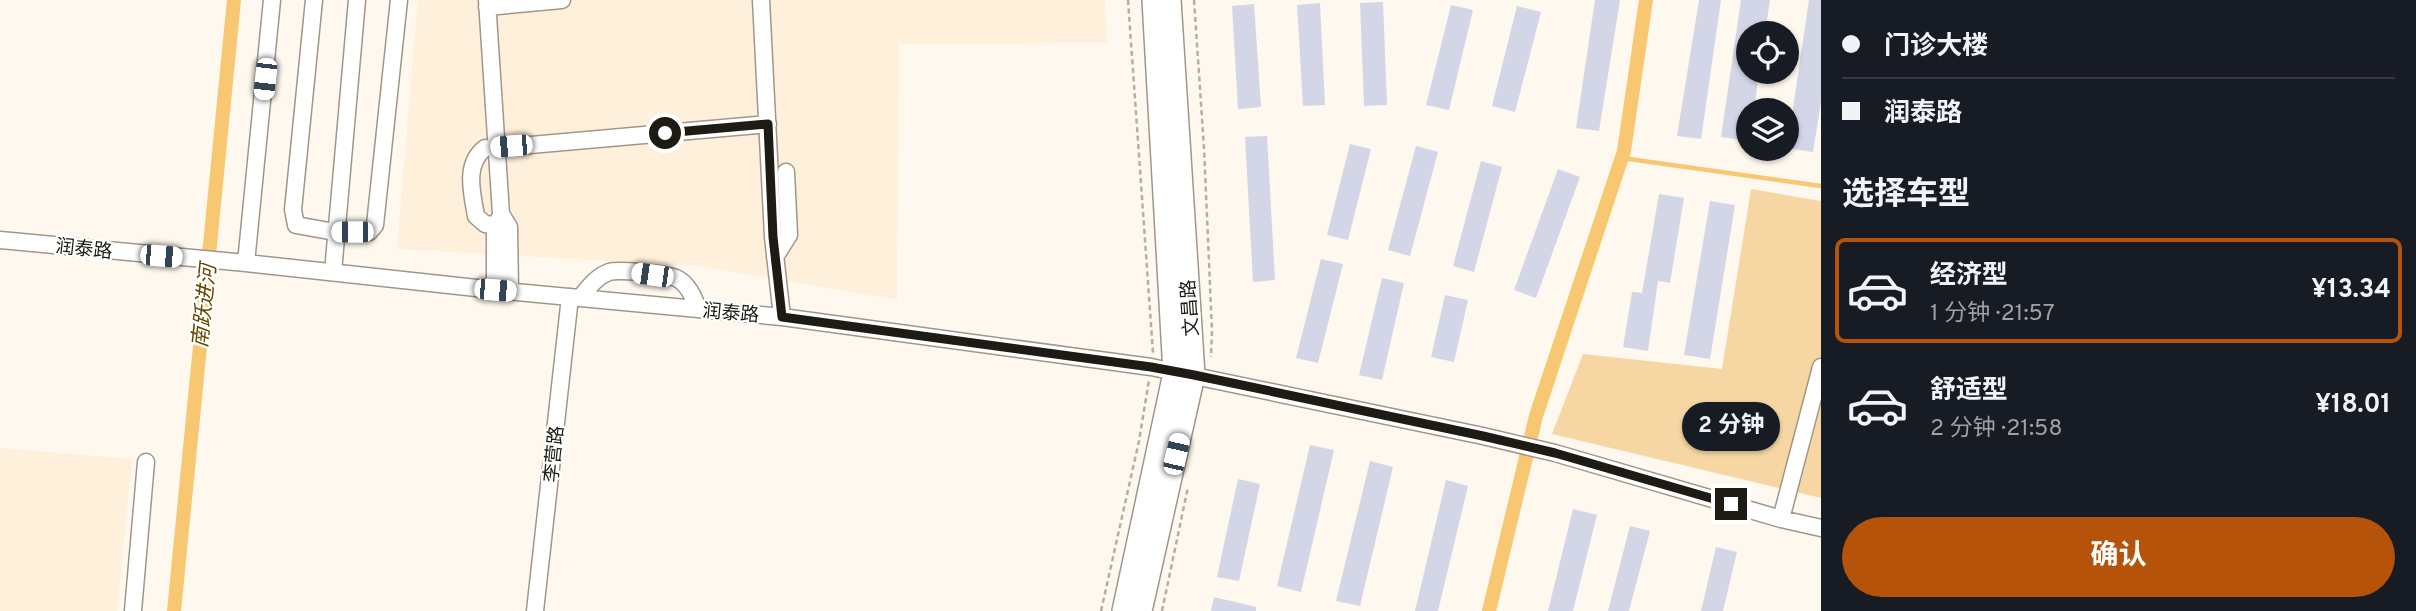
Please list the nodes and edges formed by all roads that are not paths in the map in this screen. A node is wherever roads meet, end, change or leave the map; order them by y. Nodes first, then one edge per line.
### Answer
1 (272, 0) edge
2 (314, 0) edge
3 (357, 0) edge
4 (400, 0) edge
5 (562, 0) edge
6 (761, 0) edge
7 (1153, 0) edge
8 (1170, 0) edge
9 (487, 3) edge
10 (768, 124) junction
11 (491, 148) junction
12 (786, 172) dead end
13 (502, 222) junction
14 (335, 232) junction
15 (0, 240) edge
16 (775, 257) junction
17 (246, 263) junction
18 (333, 272) junction
19 (503, 291) junction
20 (575, 297) junction
21 (698, 309) junction
22 (782, 317) junction
23 (1821, 367) edge
24 (1184, 374) junction
25 (146, 462) dead end
26 (1781, 519) junction
27 (1821, 528) edge
28 (133, 611) edge
29 (535, 611) edge
30 (1123, 611) edge
31 (1141, 611) edge

1 - 17 street
2 - 14 street
3 - 14 street
4 - 14 street
5 - 9 street
6 - 10 street
7 - 24 main road, 文昌路
8 - 24 main road, 文昌路
9 - 11 street
10 - 11 street
10 - 16 street
11 - 13 street
11 - 13 street
12 - 16 street
13 - 19 street
14 - 18 street
15 - 17 street, 润泰路
16 - 22 street
17 - 18 street, 润泰路
18 - 19 street, 润泰路
19 - 20 street, 润泰路
20 - 21 street, 润泰路
20 - 21 street
20 - 29 street, 李营路
21 - 22 street, 润泰路
22 - 24 street, 润泰路
23 - 26 street
24 - 26 street, 润泰路
24 - 30 main road, 文昌路
24 - 31 main road, 文昌路
25 - 28 street
26 - 27 street, 润泰路

